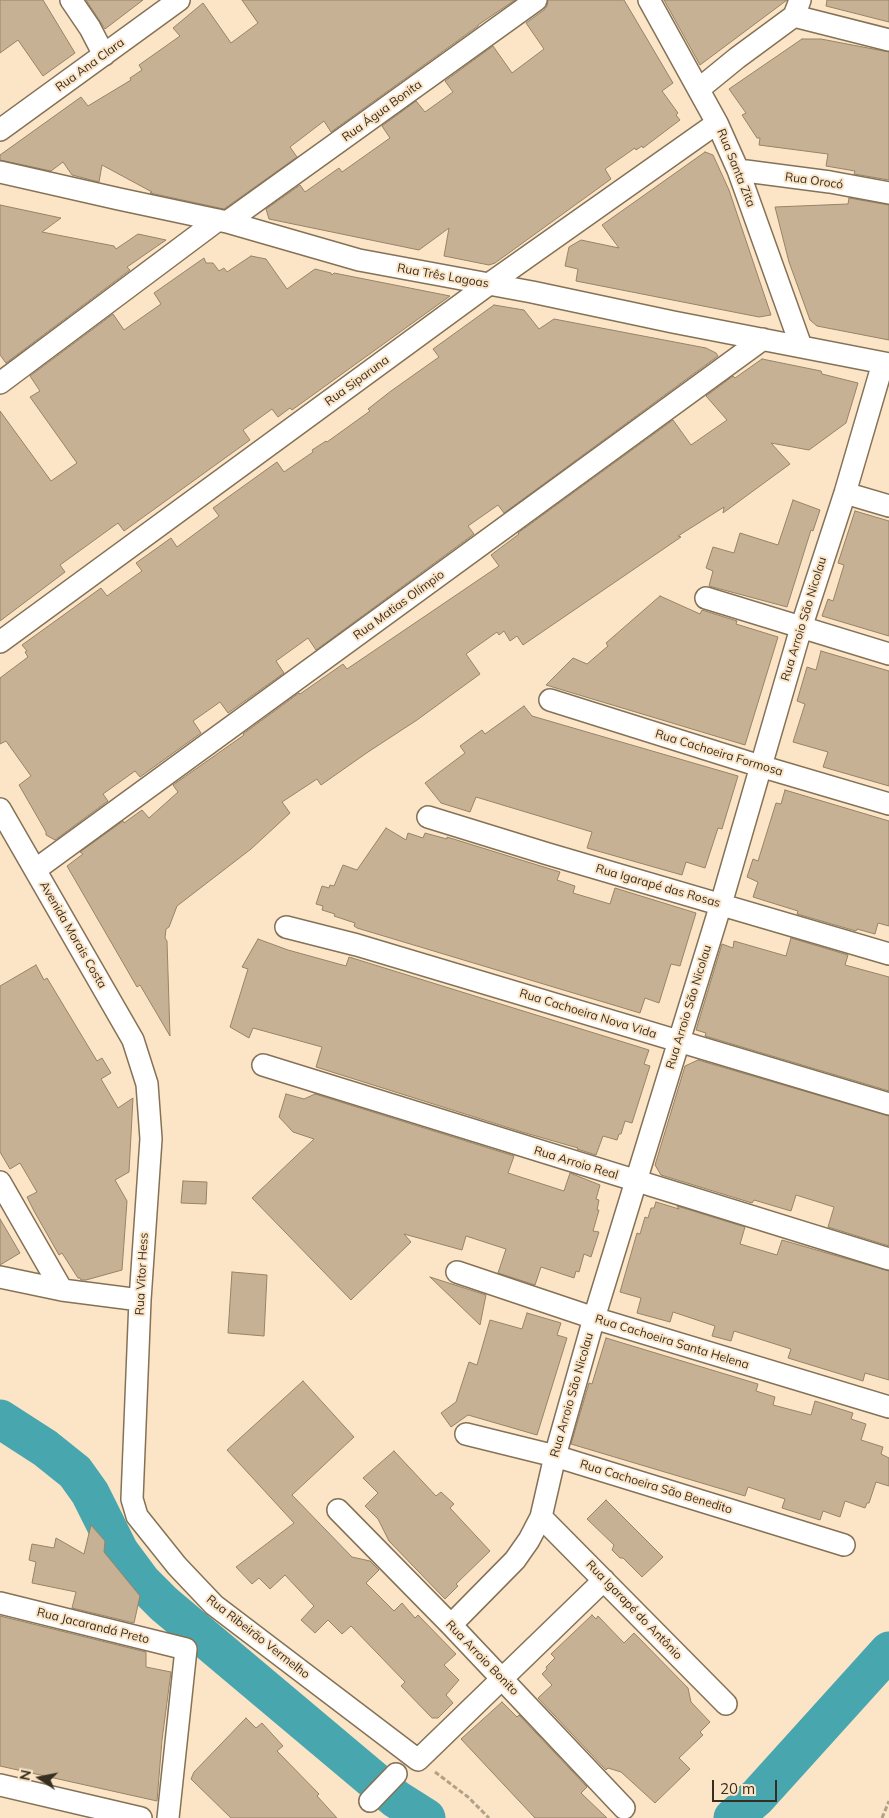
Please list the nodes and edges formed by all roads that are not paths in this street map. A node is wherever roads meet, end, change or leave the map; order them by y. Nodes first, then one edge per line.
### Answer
1 (71, 0) edge
2 (179, 0) edge
3 (536, 0) edge
4 (649, 0) edge
5 (797, 8) edge
6 (889, 40) edge
7 (104, 55) junction
8 (700, 90) junction
9 (717, 123) junction
10 (0, 130) edge
11 (738, 170) junction
12 (0, 172) edge
13 (889, 193) edge
14 (223, 221) junction
15 (489, 284) junction
16 (764, 339) junction
17 (801, 346) junction
18 (886, 364) edge
19 (0, 383) edge
20 (845, 493) junction
21 (889, 506) edge
22 (706, 598) dead end
23 (801, 628) junction
24 (0, 642) edge
25 (889, 654) edge
26 (550, 700) dead end
27 (760, 766) junction
28 (889, 804) edge
29 (0, 809) edge
30 (428, 817) dead end
31 (35, 870) junction
32 (720, 904) junction
33 (286, 927) dead end
34 (889, 954) edge
35 (678, 1041) junction
36 (141, 1062) joint
37 (263, 1065) dead end
38 (889, 1104) edge
39 (0, 1182) edge
40 (635, 1182) junction
41 (889, 1259) edge
42 (457, 1272) dead end
43 (0, 1277) edge
44 (62, 1290) junction
45 (140, 1300) junction
46 (594, 1318) junction
47 (889, 1407) edge
48 (466, 1434) dead end
49 (554, 1456) junction
50 (132, 1488) joint
51 (338, 1510) dead end
52 (541, 1516) junction
53 (844, 1545) dead end
54 (604, 1580) junction
55 (0, 1603) edge
56 (451, 1625) junction
57 (502, 1678) junction
58 (726, 1704) dead end
59 (396, 1774) dead end
60 (0, 1786) edge
61 (370, 1801) dead end
62 (624, 1808) dead end
63 (142, 1818) edge
64 (168, 1818) edge

1 - 7 street
2 - 7 street, Rua Ana Clara
3 - 14 street, Rua Água Bonita
4 - 8 street, Rua Santa Zita
5 - 6 street
5 - 8 street
7 - 10 street, Rua Ana Clara
8 - 9 street, Rua Santa Zita
9 - 11 street, Rua Santa Zita
9 - 15 street, Rua Siparuna
11 - 13 street, Rua Orocó
11 - 17 street, Rua Santa Zita
12 - 14 street, Rua Três Lagoas
14 - 15 street, Rua Três Lagoas
14 - 19 street, Rua Água Bonita
15 - 16 street, Rua Três Lagoas
15 - 24 street, Rua Siparuna
16 - 17 street, Rua Três Lagoas
16 - 31 street, Rua Matias Olímpio
17 - 18 street, Rua Três Lagoas
18 - 20 street, Rua Arroio São Nicolau
20 - 21 street
20 - 23 street, Rua Arroio São Nicolau
22 - 23 street
23 - 25 street
23 - 27 street, Rua Arroio São Nicolau
26 - 27 street, Rua Cachoeira Formosa
27 - 28 street, Rua Cachoeira Formosa
27 - 32 street, Rua Arroio São Nicolau
29 - 31 street, Avenida Morais Costa
30 - 32 street, Rua Igarapé das Rosas
31 - 36 street, Avenida Morais Costa
32 - 34 street, Rua Igarapé das Rosas
32 - 35 street, Rua Arroio São Nicolau
33 - 35 street, Rua Cachoeira Nova Vida
35 - 38 street, Rua Cachoeira Nova Vida
35 - 40 street, Rua Arroio São Nicolau
36 - 45 street, Rua Vitor Hess
37 - 40 street, Rua Arroio Real
39 - 44 street
40 - 41 street, Rua Arroio Real
40 - 46 street, Rua Arroio São Nicolau
42 - 46 street, Rua Cachoeira Santa Helena
43 - 44 street
44 - 45 street
45 - 50 street, Rua Vitor Hess
46 - 47 street, Rua Cachoeira Santa Helena
46 - 49 street, Rua Arroio São Nicolau
48 - 49 street, Rua Cachoeira São Benedito
49 - 52 street, Rua Arroio São Nicolau
49 - 53 street, Rua Cachoeira São Benedito
50 - 57 street, Rua Ribeirão Vermelho
51 - 56 street, Rua Arroio Bonito
52 - 54 street, Rua Igarapé do Antônio
52 - 56 street, Rua Arroio São Nicolau
54 - 57 street
54 - 58 street, Rua Igarapé do Antônio
55 - 64 street, Rua Jacarandá Preto
56 - 57 street, Rua Arroio Bonito
57 - 62 street, Rua Arroio Bonito
59 - 61 street
60 - 63 street

